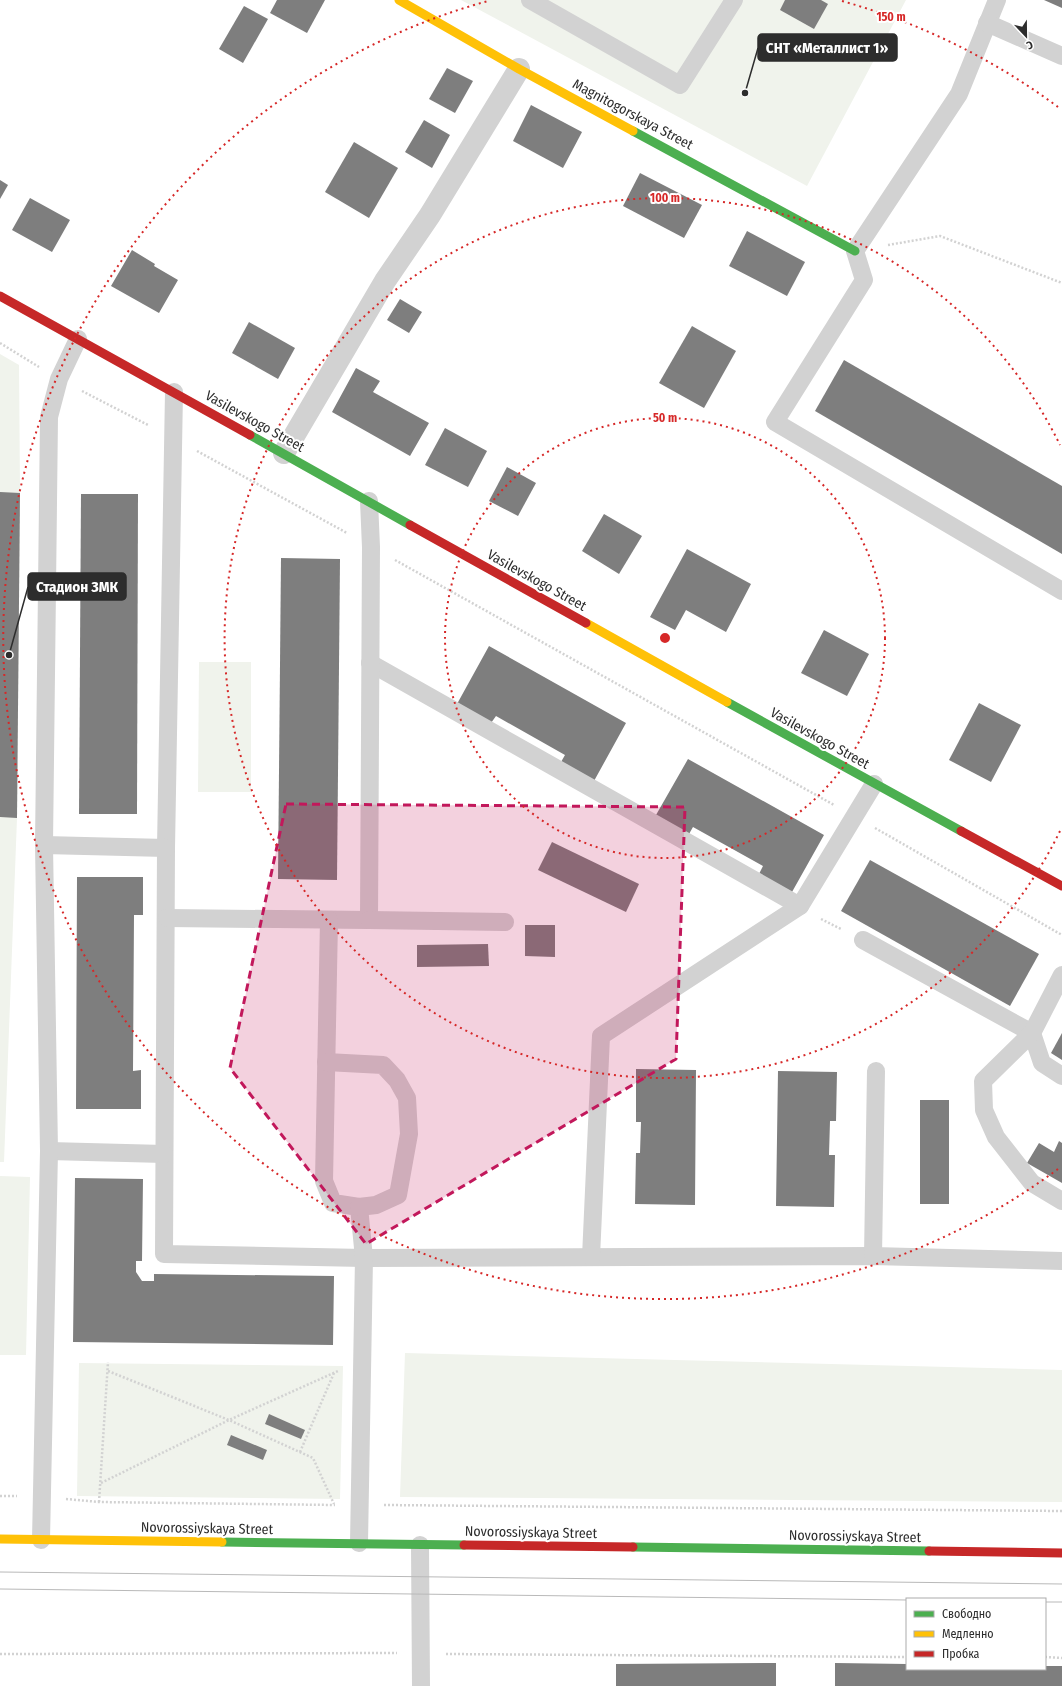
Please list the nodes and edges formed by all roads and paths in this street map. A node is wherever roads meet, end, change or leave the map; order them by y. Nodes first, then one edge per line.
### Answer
1 (399, 0) edge
2 (530, 0) edge
3 (734, 0) edge
4 (997, 0) edge
5 (988, 23) junction
6 (1062, 56) edge
7 (519, 69) junction
8 (855, 251) junction
9 (1062, 283) edge
10 (0, 296) edge
11 (78, 339) junction
12 (0, 343) edge
13 (59, 379) junction
14 (174, 392) junction
15 (172, 437) junction
16 (284, 453) junction
17 (368, 501) junction
18 (371, 547) junction
19 (1062, 591) edge
20 (370, 663) junction
21 (874, 784) junction
22 (855, 816) junction
23 (44, 845) junction
24 (166, 848) junction
25 (1062, 885) edge
26 (800, 906) junction
27 (167, 918) junction
28 (330, 920) junction
29 (369, 920) junction
30 (822, 920) dead end
31 (505, 922) dead end
32 (830, 924) dead end
33 (1062, 935) edge
34 (862, 940) dead end
35 (1062, 975) edge
36 (1032, 1033) junction
37 (326, 1062) junction
38 (876, 1070) dead end
39 (1062, 1076) edge
40 (49, 1152) junction
41 (164, 1154) junction
42 (1062, 1201) edge
43 (359, 1207) junction
44 (873, 1256) junction
45 (591, 1257) junction
46 (364, 1258) junction
47 (1062, 1261) edge
48 (108, 1362) dead end
49 (341, 1369) dead end
50 (108, 1371) junction
51 (335, 1372) junction
52 (229, 1420) junction
53 (300, 1452) junction
54 (101, 1483) junction
55 (0, 1496) edge
56 (42, 1496) junction
57 (99, 1502) junction
58 (334, 1505) junction
59 (360, 1505) junction
60 (1062, 1510) edge
61 (0, 1539) edge
62 (41, 1540) junction
63 (359, 1543) junction
64 (420, 1545) junction
65 (1062, 1553) edge
66 (420, 1653) junction
67 (0, 1654) edge
68 (906, 1657) edge
69 (1046, 1658) edge
70 (1062, 1658) edge
71 (420, 1686) edge

1 - 7 street, Magnitogorskaya Street
2 - 3 lane
4 - 5 lane
5 - 6 lane
5 - 8 lane
7 - 8 street, Magnitogorskaya Street
7 - 16 street
8 - 9 path
8 - 19 lane
10 - 11 street, Vasilevskogo Street
11 - 13 lane
11 - 14 street, Vasilevskogo Street
12 - 13 path
13 - 15 path
13 - 23 lane
14 - 15 lane
14 - 16 street, Vasilevskogo Street
15 - 18 path
15 - 24 lane
16 - 17 street, Vasilevskogo Street
17 - 18 lane
17 - 21 street, Vasilevskogo Street
18 - 20 lane
18 - 22 path
20 - 26 lane
20 - 29 lane
21 - 22 lane
21 - 25 street, Vasilevskogo Street
22 - 26 lane
22 - 33 path
23 - 24 lane
23 - 40 lane
24 - 27 lane
26 - 45 lane
27 - 28 lane
27 - 41 lane
28 - 29 lane
28 - 37 lane
29 - 31 lane
30 - 32 path
34 - 36 lane
35 - 36 lane
36 - 39 lane
36 - 42 lane
37 - 43 lane
37 - 43 lane
38 - 44 lane
40 - 41 lane
40 - 56 lane
41 - 46 lane
43 - 46 lane
44 - 45 lane
44 - 47 lane
45 - 46 lane
46 - 59 lane
48 - 50 path
49 - 51 path
50 - 52 path
50 - 54 path
51 - 52 path
51 - 53 path
52 - 53 path
52 - 54 path
53 - 58 path
54 - 57 path
55 - 56 path
56 - 57 path
56 - 62 lane
57 - 58 path
58 - 59 path
59 - 60 path
59 - 63 lane
61 - 62 street, Novorossiyskaya Street
62 - 63 street, Novorossiyskaya Street
63 - 64 street, Novorossiyskaya Street
64 - 65 street, Novorossiyskaya Street
64 - 66 lane
66 - 67 path
66 - 68 path
66 - 71 lane
69 - 70 path

